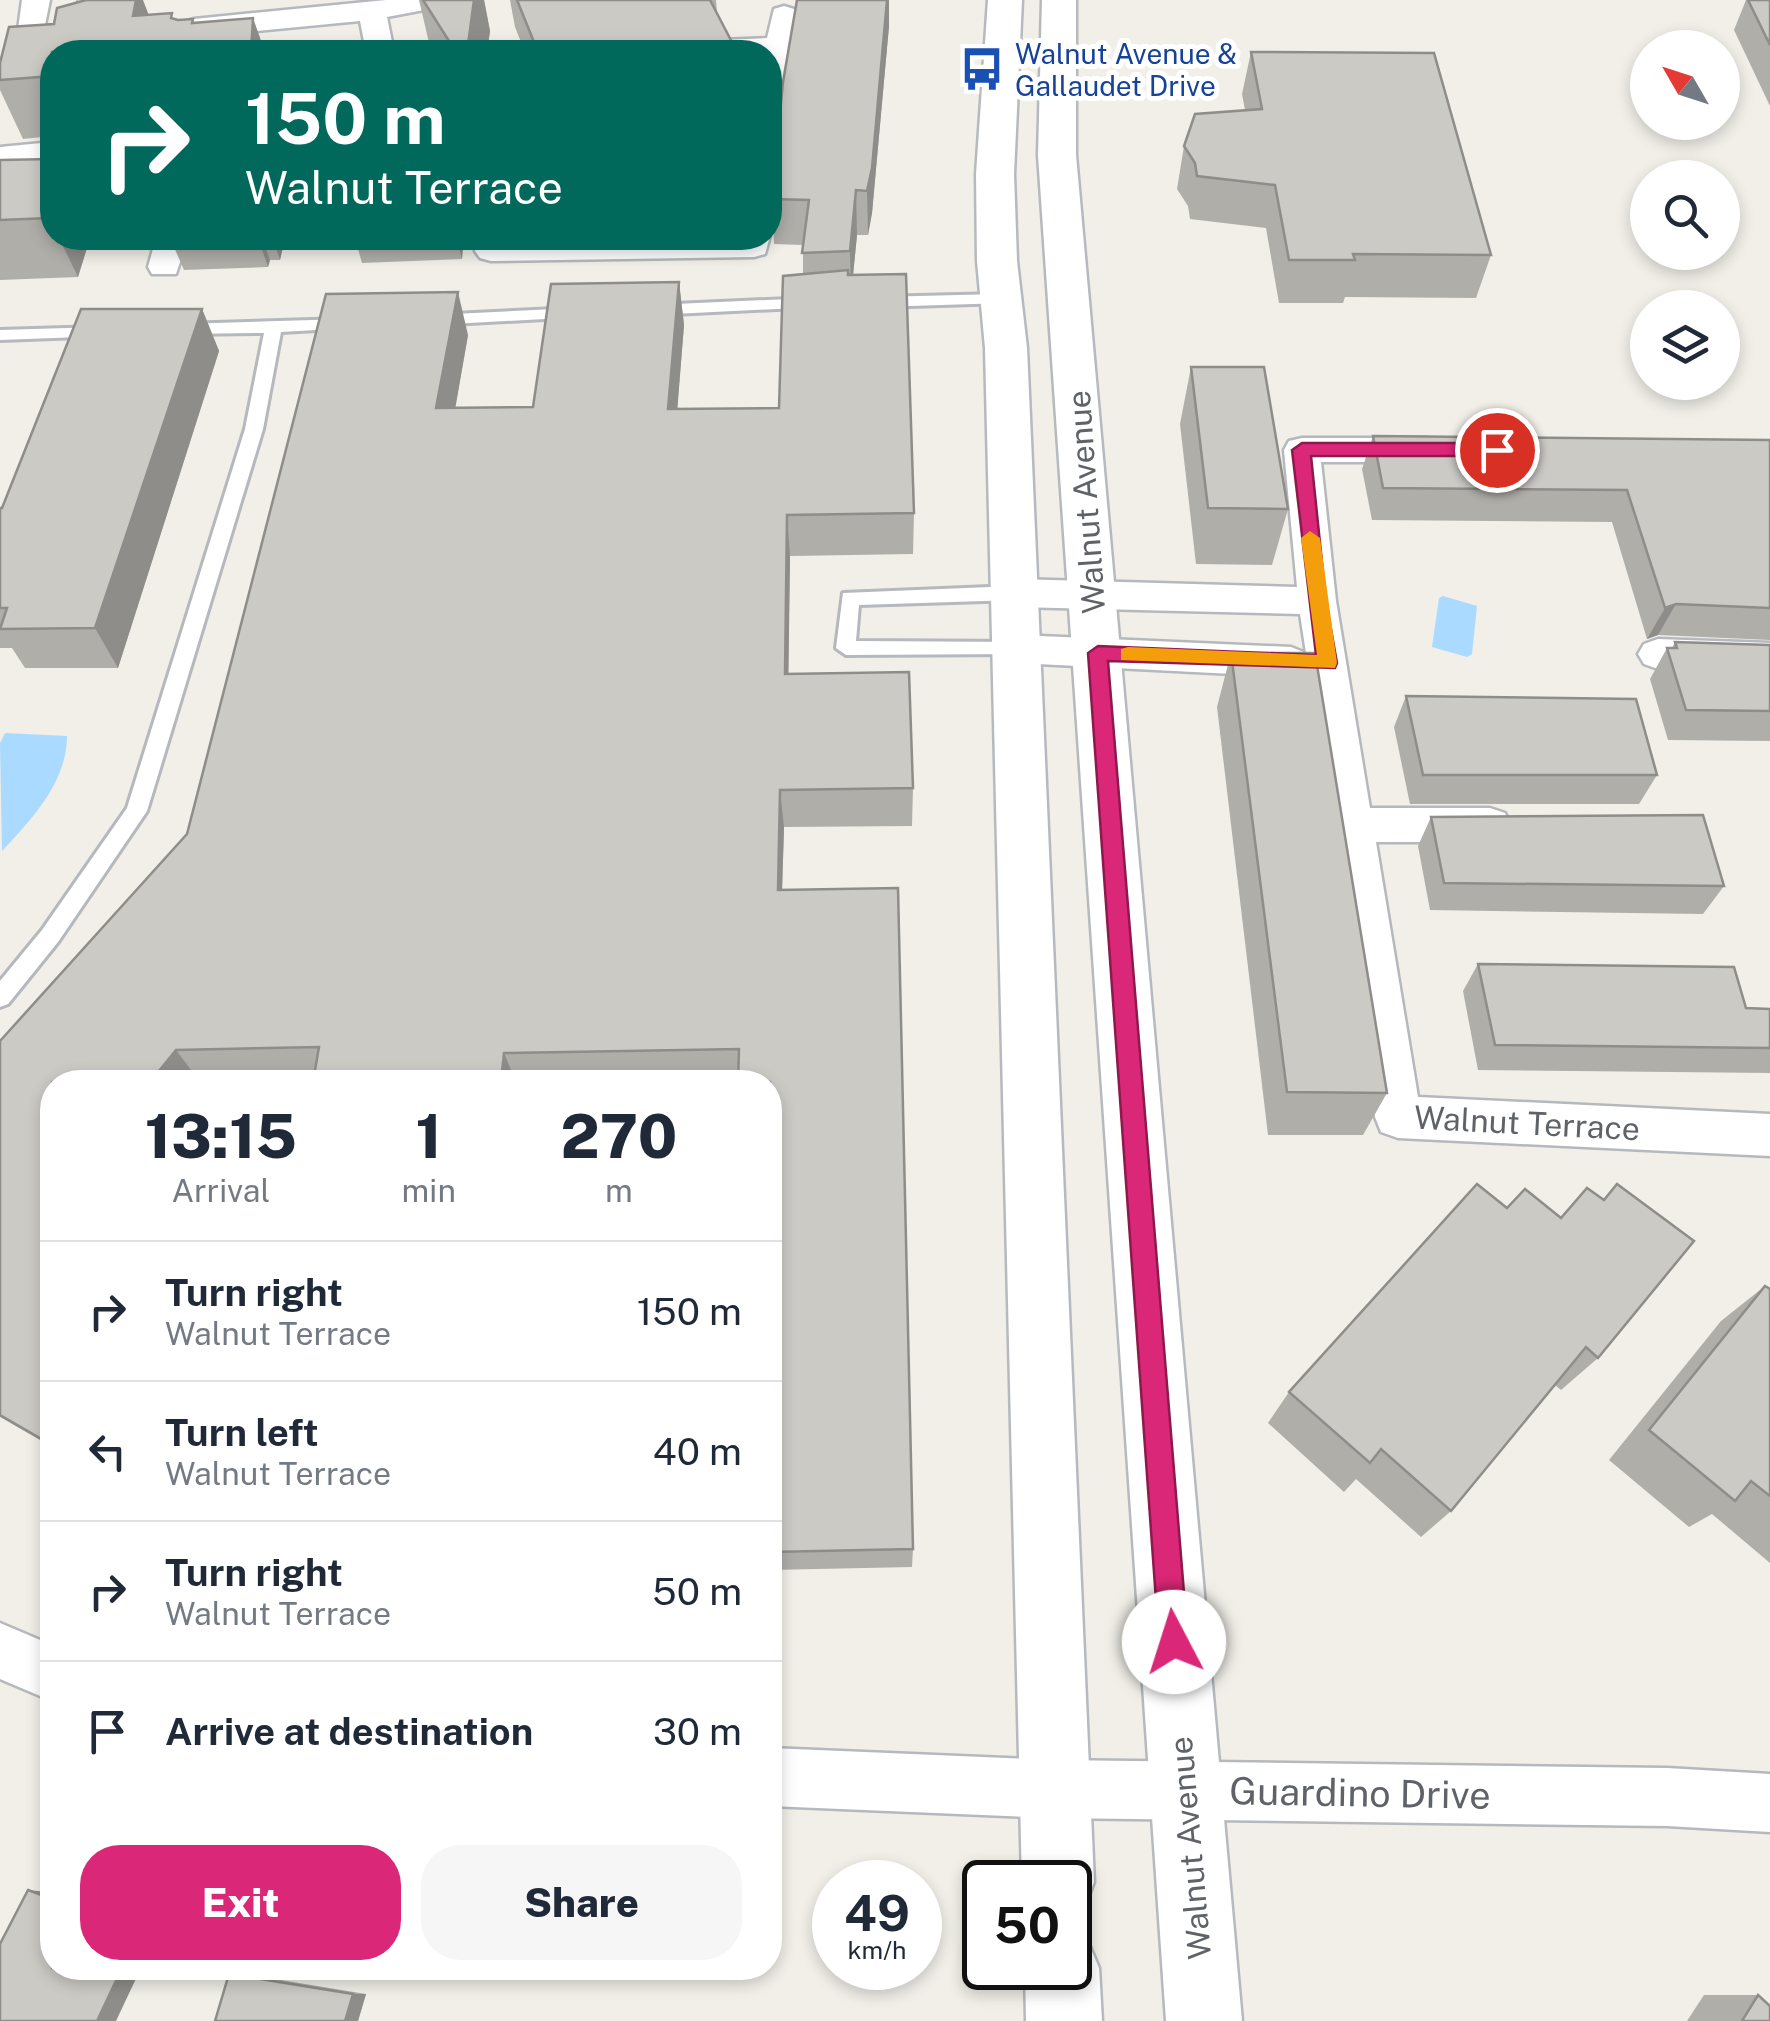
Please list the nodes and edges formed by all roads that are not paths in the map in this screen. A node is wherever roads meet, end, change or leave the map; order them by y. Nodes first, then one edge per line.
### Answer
1 (36, 0) edge
2 (435, 0) edge
3 (1005, 0) edge
4 (1059, 0) edge
5 (372, 11) junction
6 (784, 15) dead end
7 (163, 31) edge
8 (378, 40) edge
9 (781, 40) edge
10 (40, 43) edge
11 (30, 44) junction
12 (0, 50) edge
13 (40, 152) edge
14 (0, 156) edge
15 (491, 250) edge
16 (557, 250) edge
17 (999, 299) junction
18 (636, 310) edge
19 (597, 312) edge
20 (422, 320) edge
21 (366, 323) edge
22 (274, 327) junction
23 (156, 330) edge
24 (118, 331) edge
25 (0, 334) edge
26 (1458, 450) edge
27 (1317, 601) junction
28 (1017, 621) junction
29 (1096, 624) junction
30 (1658, 654) dead end
31 (1770, 658) edge
32 (1328, 663) junction
33 (1355, 825) junction
34 (1531, 825) edge
35 (0, 996) edge
36 (1770, 1135) edge
37 (0, 1651) edge
38 (40, 1669) edge
39 (782, 1778) edge
40 (1053, 1789) junction
41 (1185, 1792) junction
42 (1770, 1802) edge
43 (1057, 1860) edge
44 (1063, 1990) edge
45 (1064, 2021) edge
46 (1204, 2021) edge

1 - 11 street
2 - 5 street
3 - 17 main road
4 - 29 main road, Walnut Avenue
5 - 7 street
5 - 8 street
6 - 9 street
10 - 11 street
11 - 12 street
13 - 14 street
15 - 16 street
17 - 18 lane
17 - 28 main road
19 - 20 lane
21 - 22 lane
22 - 23 lane
22 - 35 lane
24 - 25 lane
26 - 27 street, Walnut Terrace
27 - 29 street
27 - 32 street, Walnut Terrace
28 - 28 lane
28 - 29 street
28 - 29 street
28 - 40 main road
29 - 32 street
29 - 41 main road, Walnut Avenue
30 - 31 street
32 - 33 street, Walnut Terrace
33 - 34 street
33 - 36 street, Walnut Terrace
37 - 38 street
39 - 40 street, Guardino Drive
40 - 41 street, Guardino Drive
40 - 43 main road
41 - 42 street, Guardino Drive
41 - 46 main road, Walnut Avenue
44 - 45 main road

